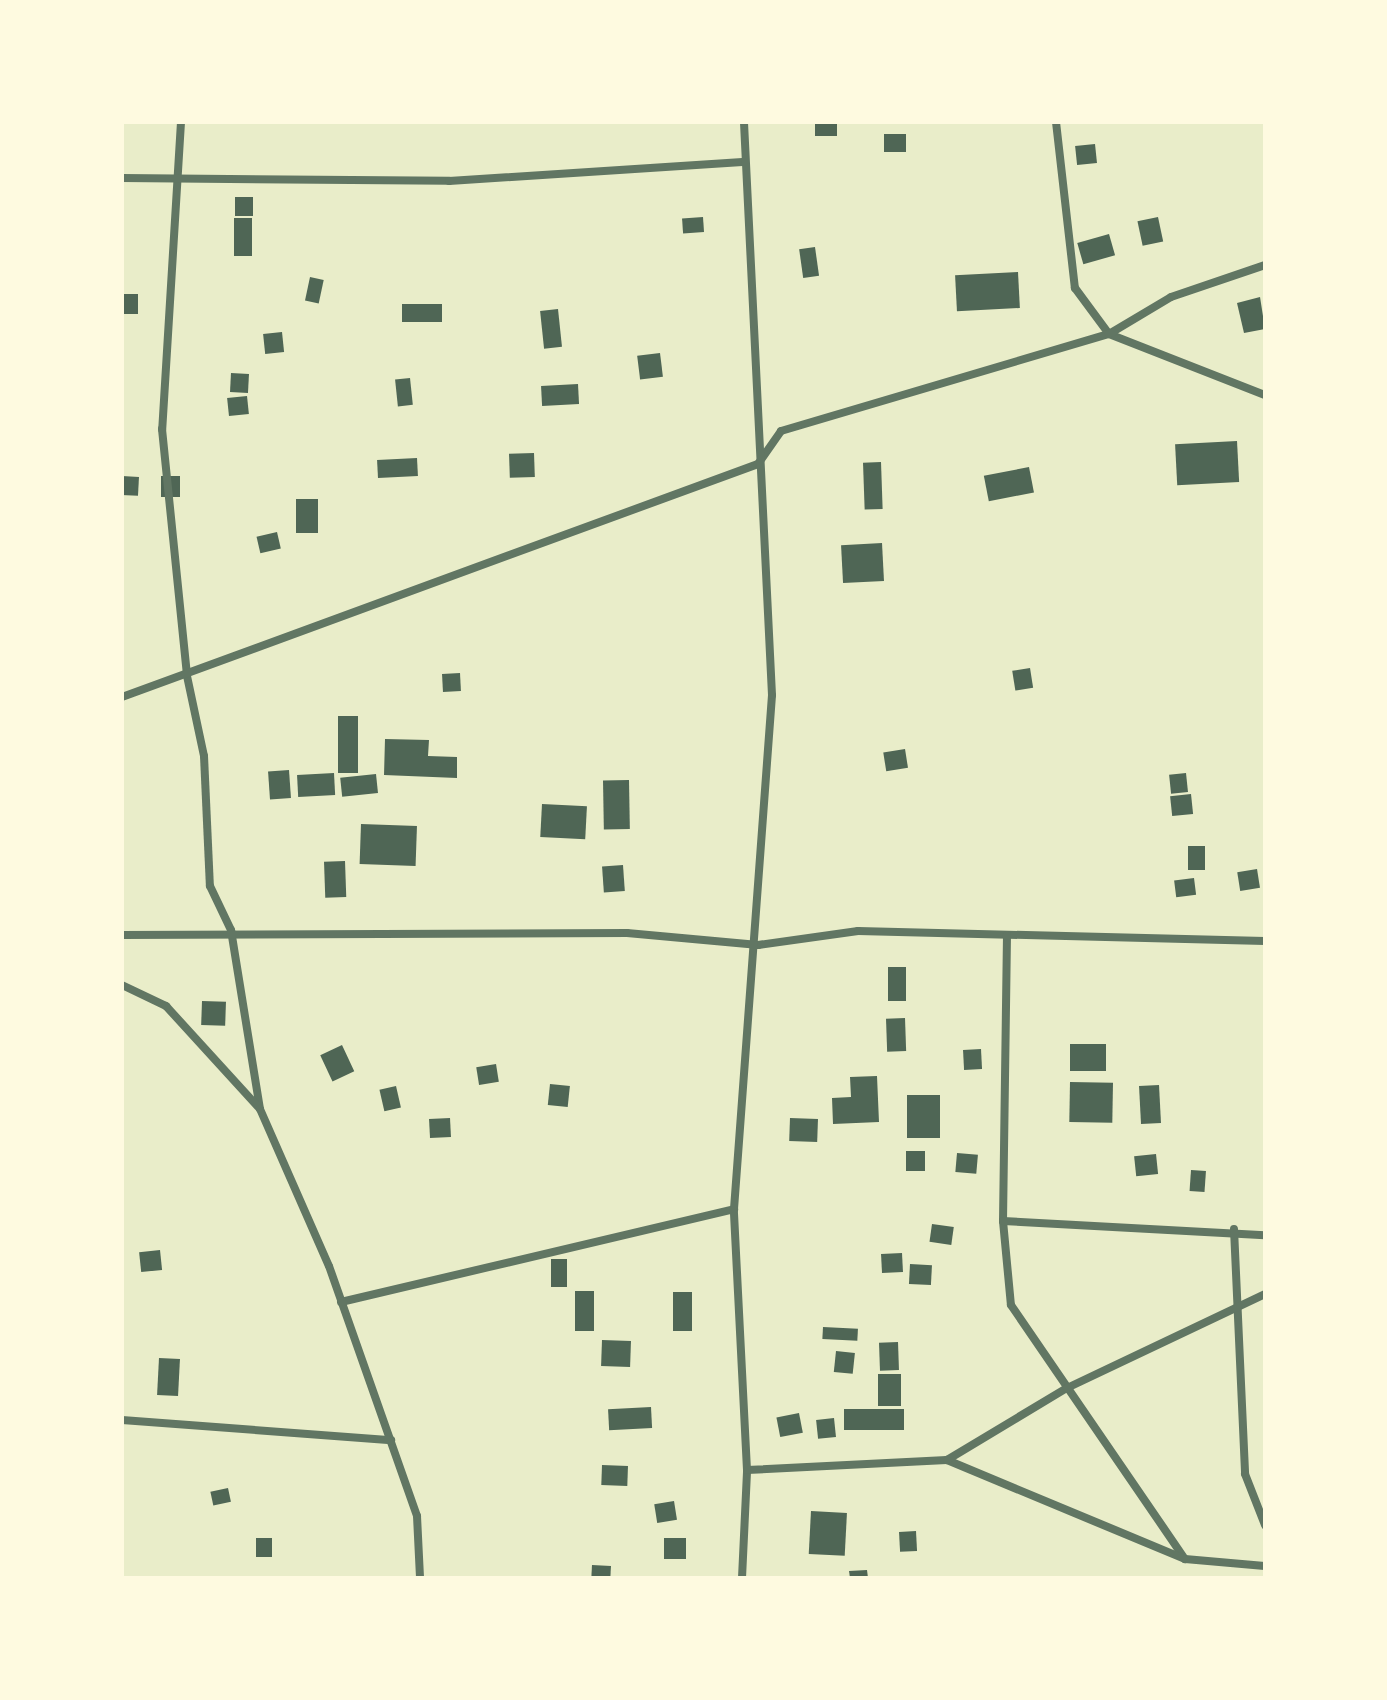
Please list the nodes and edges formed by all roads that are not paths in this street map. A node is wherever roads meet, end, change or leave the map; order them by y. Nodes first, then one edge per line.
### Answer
1 (181, 122) edge
2 (744, 122) edge
3 (1056, 122) edge
4 (742, 162) junction
5 (181, 174) junction
6 (122, 178) edge
7 (1265, 265) edge
8 (1109, 334) junction
9 (1265, 395) edge
10 (758, 464) junction
11 (187, 676) junction
12 (122, 697) edge
13 (231, 930) junction
14 (122, 935) edge
15 (1007, 935) junction
16 (1265, 941) edge
17 (758, 945) junction
18 (122, 985) edge
19 (260, 1109) junction
20 (734, 1209) junction
21 (1003, 1221) junction
22 (1234, 1229) junction
23 (1265, 1235) edge
24 (1265, 1294) edge
25 (341, 1302) junction
26 (1243, 1304) junction
27 (1067, 1388) junction
28 (122, 1420) edge
29 (391, 1440) junction
30 (947, 1460) junction
31 (747, 1470) junction
32 (1265, 1525) edge
33 (1185, 1559) junction
34 (1265, 1566) edge
35 (420, 1578) edge
36 (742, 1578) edge

1 - 5 street
2 - 4 street
3 - 8 street
4 - 5 street
4 - 10 street
5 - 6 street
5 - 11 street
7 - 8 street
8 - 9 street
8 - 10 street
10 - 11 street
10 - 17 street
11 - 12 street
11 - 13 street
13 - 14 street
13 - 17 street
13 - 19 street
15 - 16 street
15 - 17 street
15 - 21 street
17 - 20 street
18 - 19 street
19 - 25 street
20 - 25 street
20 - 31 street
21 - 22 street
21 - 27 street
22 - 23 street
22 - 26 street
24 - 26 street
25 - 29 street
26 - 27 street
26 - 32 street
27 - 30 street
27 - 33 street
28 - 29 street
29 - 35 street
30 - 31 street
30 - 33 street
31 - 36 street
33 - 34 street

